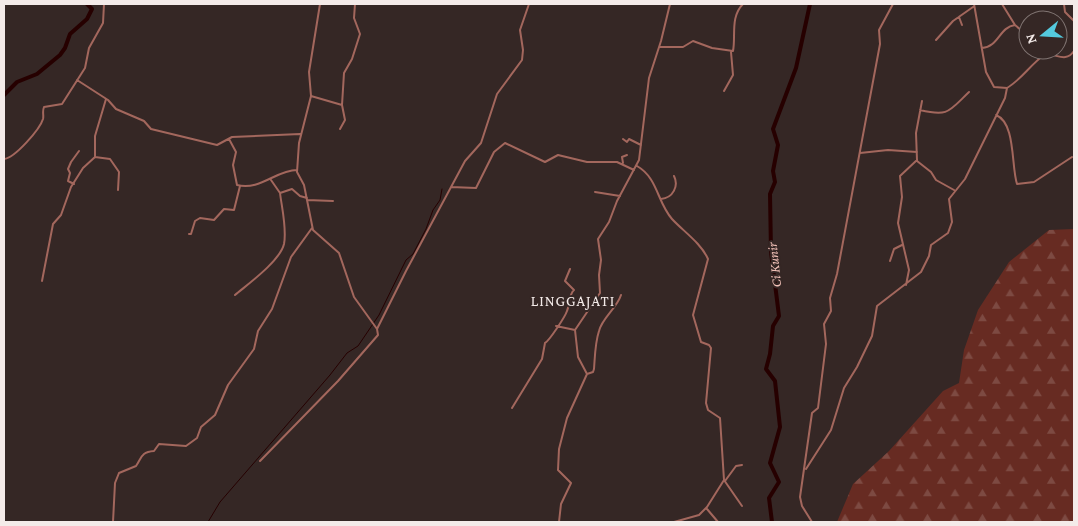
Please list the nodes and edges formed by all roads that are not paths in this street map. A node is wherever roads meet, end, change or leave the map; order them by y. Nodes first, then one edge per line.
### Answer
1 (104, 4) edge
2 (320, 4) edge
3 (355, 4) edge
4 (529, 4) edge
5 (670, 4) edge
6 (743, 4) edge
7 (893, 4) edge
8 (1002, 4) edge
9 (1064, 4) edge
10 (974, 5) edge
11 (959, 17) junction
12 (1074, 22) edge
13 (962, 25) dead end
14 (1015, 25) junction
15 (1018, 28) edge
16 (936, 40) dead end
17 (660, 47) junction
18 (982, 48) junction
19 (731, 52) junction
20 (1038, 60) edge
21 (77, 80) junction
22 (1007, 88) junction
23 (724, 91) dead end
24 (969, 92) dead end
25 (311, 96) junction
26 (106, 99) junction
27 (922, 100) dead end
28 (342, 105) junction
29 (920, 110) junction
30 (996, 115) junction
31 (340, 129) dead end
32 (300, 134) junction
33 (229, 138) junction
34 (622, 139) dead end
35 (641, 145) junction
36 (79, 151) dead end
37 (917, 152) junction
38 (860, 153) junction
39 (627, 155) dead end
40 (95, 157) junction
41 (1072, 157) dead end
42 (4, 159) edge
43 (916, 161) junction
44 (623, 163) junction
45 (637, 166) junction
46 (297, 170) junction
47 (634, 170) junction
48 (674, 176) dead end
49 (271, 179) junction
50 (74, 184) junction
51 (240, 186) junction
52 (451, 187) junction
53 (118, 190) dead end
54 (954, 191) junction
55 (594, 192) dead end
56 (280, 193) junction
57 (620, 196) junction
58 (307, 199) junction
59 (661, 199) junction
60 (334, 201) dead end
61 (312, 228) junction
62 (189, 234) dead end
63 (902, 245) junction
64 (890, 261) dead end
65 (570, 269) dead end
66 (908, 275) junction
67 (911, 280) junction
68 (42, 281) dead end
69 (906, 285) junction
70 (235, 295) dead end
71 (621, 295) dead end
72 (556, 326) junction
73 (377, 329) junction
74 (575, 330) junction
75 (588, 374) junction
76 (512, 408) dead end
77 (260, 461) dead end
78 (742, 464) dead end
79 (804, 470) junction
80 (724, 481) junction
81 (742, 506) dead end
82 (706, 508) junction
83 (114, 522) edge
84 (559, 522) edge
85 (674, 522) edge
86 (718, 522) edge
87 (812, 522) edge

1 - 21 street
2 - 25 street
3 - 28 street
4 - 52 street
5 - 17 street
6 - 19 street
7 - 38 street
8 - 14 street
9 - 12 street
10 - 11 street
10 - 18 street
11 - 13 street
11 - 16 street
14 - 15 street
14 - 18 street
17 - 19 street
17 - 35 street
18 - 22 street
19 - 23 street
20 - 22 street
21 - 26 street
21 - 42 street
22 - 30 street
24 - 29 street
25 - 28 street
25 - 32 street
26 - 33 street
26 - 40 street
27 - 29 street
28 - 31 street
29 - 37 street
30 - 41 street
30 - 54 street
32 - 33 street
32 - 46 street
33 - 51 street
34 - 35 street
35 - 45 street
36 - 50 street
37 - 38 street
37 - 43 street
38 - 79 street
39 - 44 street
40 - 50 street
40 - 53 street
43 - 54 street
43 - 63 street
44 - 47 street
44 - 52 street
45 - 47 street
45 - 59 street
46 - 49 street
46 - 58 street
47 - 57 street
48 - 59 street
49 - 51 street
49 - 56 street
50 - 68 street
51 - 62 street
52 - 73 street
54 - 67 street
55 - 57 street
56 - 58 street
56 - 70 street
57 - 74 street
58 - 60 street
58 - 61 street
59 - 80 street
61 - 73 street
61 - 83 street
63 - 64 street
63 - 66 street
65 - 72 street
66 - 67 street
66 - 69 street
67 - 69 street
69 - 79 street
71 - 75 street
72 - 74 street
72 - 76 street
73 - 77 street
74 - 75 street
75 - 84 street
78 - 80 street
79 - 87 street
80 - 81 street
80 - 82 street
82 - 85 street
82 - 86 street

